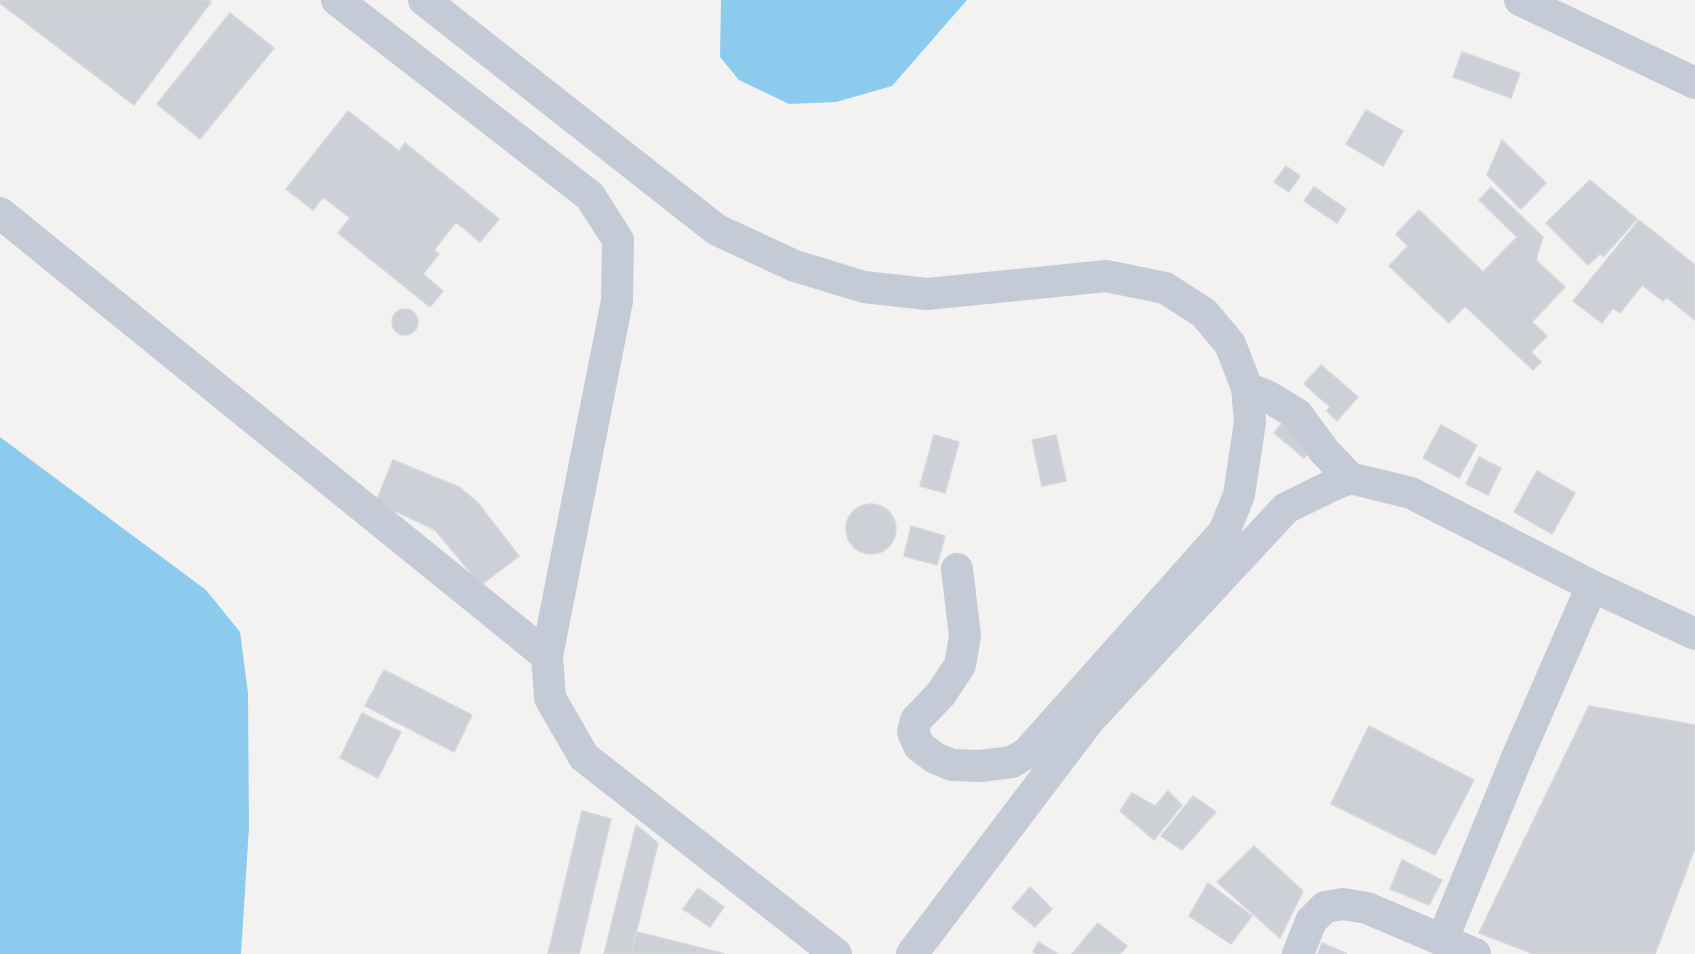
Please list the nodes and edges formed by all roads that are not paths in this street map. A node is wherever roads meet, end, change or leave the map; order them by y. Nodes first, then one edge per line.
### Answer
1 (337, 0) edge
2 (424, 0) edge
3 (1520, 0) edge
4 (1695, 83) edge
5 (0, 213) edge
6 (1247, 388) junction
7 (1350, 478) junction
8 (957, 569) dead end
9 (1592, 586) junction
10 (1695, 634) edge
11 (547, 656) junction
12 (1442, 941) junction
13 (836, 954) edge
14 (912, 954) edge
15 (1298, 954) edge
16 (1475, 954) edge

1 - 11 street
2 - 6 street
3 - 4 street
5 - 11 street
6 - 7 street
6 - 8 street
7 - 9 street
7 - 14 street
9 - 10 street
9 - 12 street
11 - 13 street
12 - 15 street
12 - 16 street

